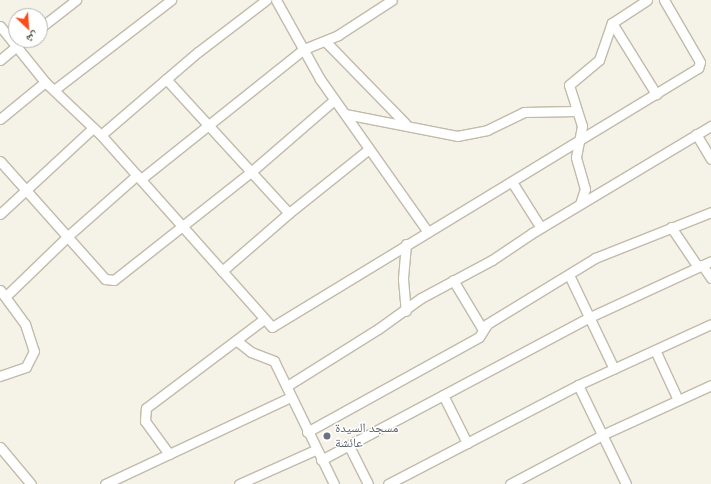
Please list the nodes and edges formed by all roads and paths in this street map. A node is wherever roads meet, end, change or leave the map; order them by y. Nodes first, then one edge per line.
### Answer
1 (76, 0) edge
2 (171, 0) edge
3 (266, 0) edge
4 (276, 0) edge
5 (392, 0) edge
6 (647, 0) edge
7 (664, 0) edge
8 (48, 22) edge
9 (612, 24) junction
10 (0, 26) edge
11 (8, 36) edge
12 (325, 41) junction
13 (14, 48) edge
14 (18, 48) edge
15 (304, 49) junction
16 (0, 60) edge
17 (166, 79) junction
18 (45, 82) junction
19 (54, 90) junction
20 (656, 94) junction
21 (334, 100) junction
22 (577, 111) junction
23 (345, 114) junction
24 (0, 119) edge
25 (407, 124) junction
26 (208, 125) junction
27 (711, 126) edge
28 (93, 128) junction
29 (696, 134) junction
30 (101, 135) junction
31 (580, 141) junction
32 (369, 149) junction
33 (711, 159) edge
34 (0, 161) edge
35 (252, 171) junction
36 (139, 177) junction
37 (512, 182) junction
38 (27, 190) junction
39 (580, 204) junction
40 (711, 212) edge
41 (289, 213) junction
42 (0, 214) edge
43 (182, 226) junction
44 (671, 227) junction
45 (540, 228) junction
46 (428, 232) junction
47 (68, 236) junction
48 (406, 244) junction
49 (704, 264) edge
50 (222, 272) junction
51 (570, 276) junction
52 (711, 278) edge
53 (453, 280) junction
54 (3, 293) edge
55 (406, 311) junction
56 (590, 318) junction
57 (264, 319) junction
58 (711, 324) edge
59 (483, 330) junction
60 (237, 341) junction
61 (655, 350) junction
62 (614, 369) junction
63 (0, 376) edge
64 (711, 385) edge
65 (287, 386) junction
66 (578, 386) junction
67 (443, 395) junction
68 (291, 396) junction
69 (678, 400) junction
70 (307, 432) junction
71 (602, 435) junction
72 (467, 442) junction
73 (349, 446) junction
74 (0, 447) edge
75 (315, 450) junction
76 (169, 454) junction
77 (321, 460) junction
78 (521, 482) edge
79 (31, 484) edge
80 (105, 484) edge
81 (239, 484) edge
82 (334, 484) edge
83 (368, 484) edge
84 (388, 484) edge
85 (510, 484) edge
86 (626, 484) edge

1 - 8 street
2 - 19 street
3 - 17 street
4 - 15 street
5 - 12 street
6 - 9 street
7 - 20 street
9 - 20 street
9 - 22 street
10 - 11 street
12 - 15 street
12 - 25 street
13 - 16 street
14 - 18 street
15 - 21 street
15 - 26 street
17 - 26 street
17 - 30 street
18 - 19 street
18 - 24 street
19 - 28 street
20 - 31 street
21 - 23 street
21 - 35 street
22 - 25 street
22 - 31 street
23 - 25 street
23 - 32 street
26 - 35 street
26 - 36 street
27 - 29 street
28 - 30 street
28 - 38 street
29 - 33 street
29 - 39 street
30 - 36 street
31 - 37 street
31 - 39 street
32 - 41 street
32 - 46 street
34 - 38 street
35 - 41 street
35 - 43 street
36 - 43 street
36 - 47 street
37 - 45 street
37 - 46 street
38 - 42 street
38 - 47 street
39 - 45 street
40 - 44 street
41 - 50 street
43 - 47 street
43 - 50 street
44 - 49 street
44 - 51 street
45 - 53 street
46 - 48 street
47 - 54 street
48 - 55 street
48 - 57 street
49 - 52 street
49 - 56 street
50 - 57 street
51 - 56 street
51 - 59 street
53 - 55 street
53 - 59 street
54 - 63 street
55 - 65 street
56 - 62 street
56 - 67 street
57 - 60 street
58 - 61 street
59 - 70 street
60 - 65 street
60 - 76 street
61 - 62 street
61 - 69 street
62 - 66 street
64 - 69 street
65 - 68 street
66 - 71 street
66 - 72 street
67 - 72 street
67 - 73 street
68 - 70 street
68 - 76 street
69 - 71 street
70 - 75 street
71 - 78 street
71 - 86 street
72 - 84 street
73 - 77 street
73 - 83 street
74 - 79 street
75 - 77 street
75 - 81 street
76 - 80 street
77 - 82 street
78 - 85 street

